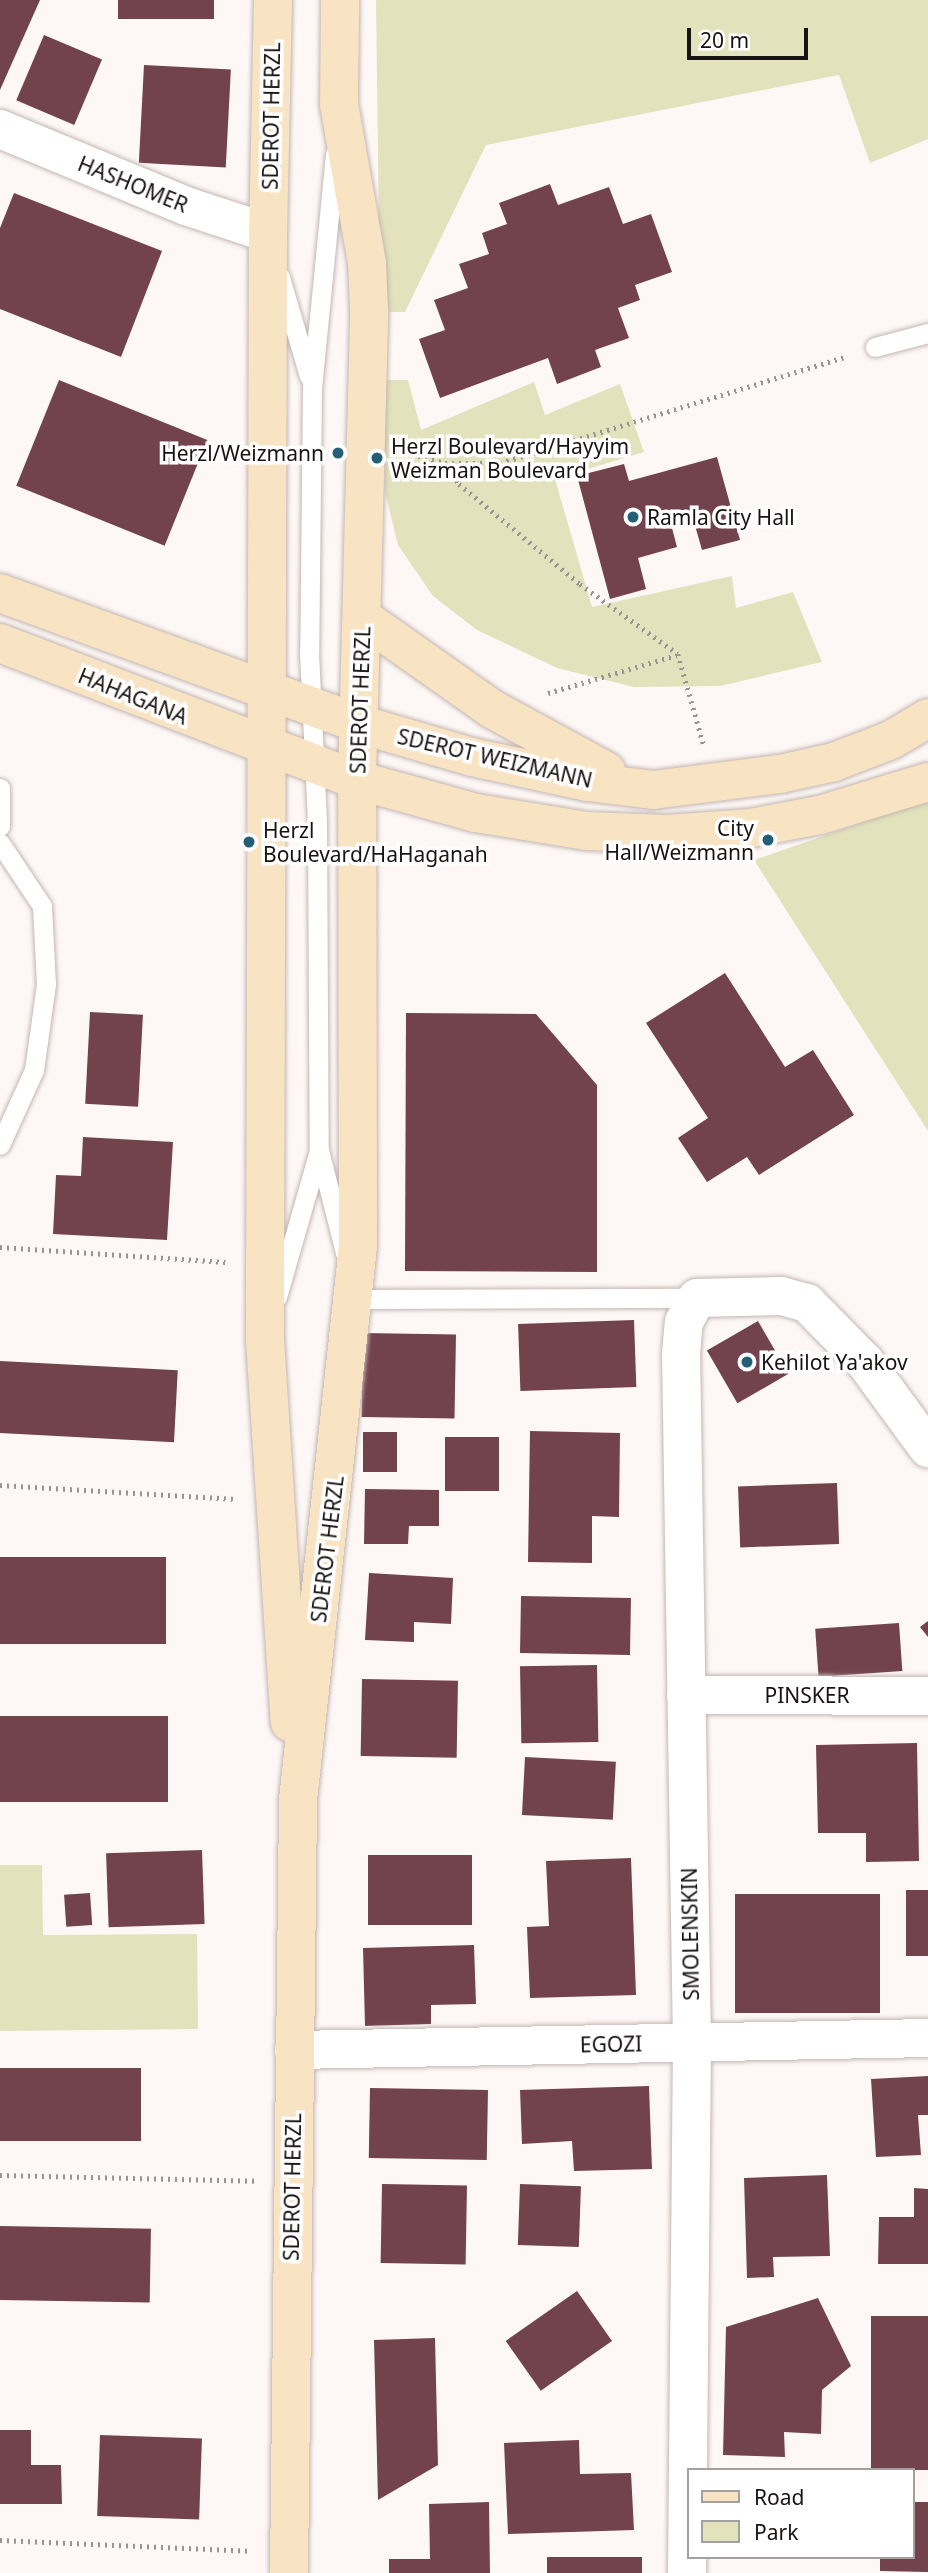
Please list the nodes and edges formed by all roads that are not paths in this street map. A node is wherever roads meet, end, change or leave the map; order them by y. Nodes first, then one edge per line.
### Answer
1 (273, 0) edge
2 (340, 0) edge
3 (340, 104) junction
4 (0, 130) edge
5 (268, 233) junction
6 (928, 333) edge
7 (875, 347) road end
8 (312, 387) junction
9 (0, 593) edge
10 (363, 618) junction
11 (0, 643) edge
12 (266, 690) junction
13 (312, 707) junction
14 (928, 718) edge
15 (359, 724) junction
16 (266, 749) junction
17 (315, 766) junction
18 (357, 780) junction
19 (928, 782) edge
20 (0, 788) edge
21 (653, 790) junction
22 (0, 826) edge
23 (0, 843) edge
24 (0, 1145) edge
25 (319, 1150) junction
26 (697, 1298) junction
27 (360, 1299) junction
28 (265, 1340) junction
29 (928, 1448) edge
30 (686, 1695) junction
31 (928, 1696) edge
32 (298, 1800) junction
33 (928, 2038) edge
34 (692, 2043) junction
35 (294, 2050) junction
36 (688, 2468) edge
37 (289, 2563) edge

1 - 5 main road, SDEROT HERZL
2 - 3 main road, SDEROT HERZL
3 - 8 lane, SDEROT HERZL
3 - 10 main road, SDEROT HERZL
4 - 5 street, HASHOMER
5 - 8 lane, SDEROT HERZL
5 - 12 main road, SDEROT HERZL
6 - 7 lane
8 - 13 lane, SDEROT HERZL
9 - 12 main road
10 - 15 main road, SDEROT HERZL
10 - 21 main road
11 - 16 main road, HAHAGANA
12 - 13 main road, SDEROT WEIZMANN
12 - 16 main road, SDEROT HERZL
13 - 15 main road, SDEROT WEIZMANN
13 - 17 lane, SDEROT HERZL
14 - 21 main road, SDEROT WEIZMANN
15 - 18 main road, SDEROT HERZL
15 - 21 main road, SDEROT WEIZMANN
16 - 17 main road
16 - 28 main road, SDEROT HERZL
17 - 18 main road
17 - 25 lane, SDEROT HERZL
18 - 19 main road
18 - 27 main road, SDEROT HERZL
20 - 22 lane
23 - 24 lane
25 - 27 lane, SDEROT HERZL
25 - 28 lane, SDEROT HERZL
26 - 27 lane
26 - 29 street
26 - 30 street, SMOLENSKIN
27 - 32 main road, SDEROT HERZL
28 - 32 main road, SDEROT HERZL
30 - 31 street, PINSKER
30 - 34 street, SMOLENSKIN
32 - 35 main road, SDEROT HERZL
33 - 34 street, EGOZI
34 - 35 street, EGOZI
34 - 36 street, SMOLENSKIN
35 - 37 main road, SDEROT HERZL

